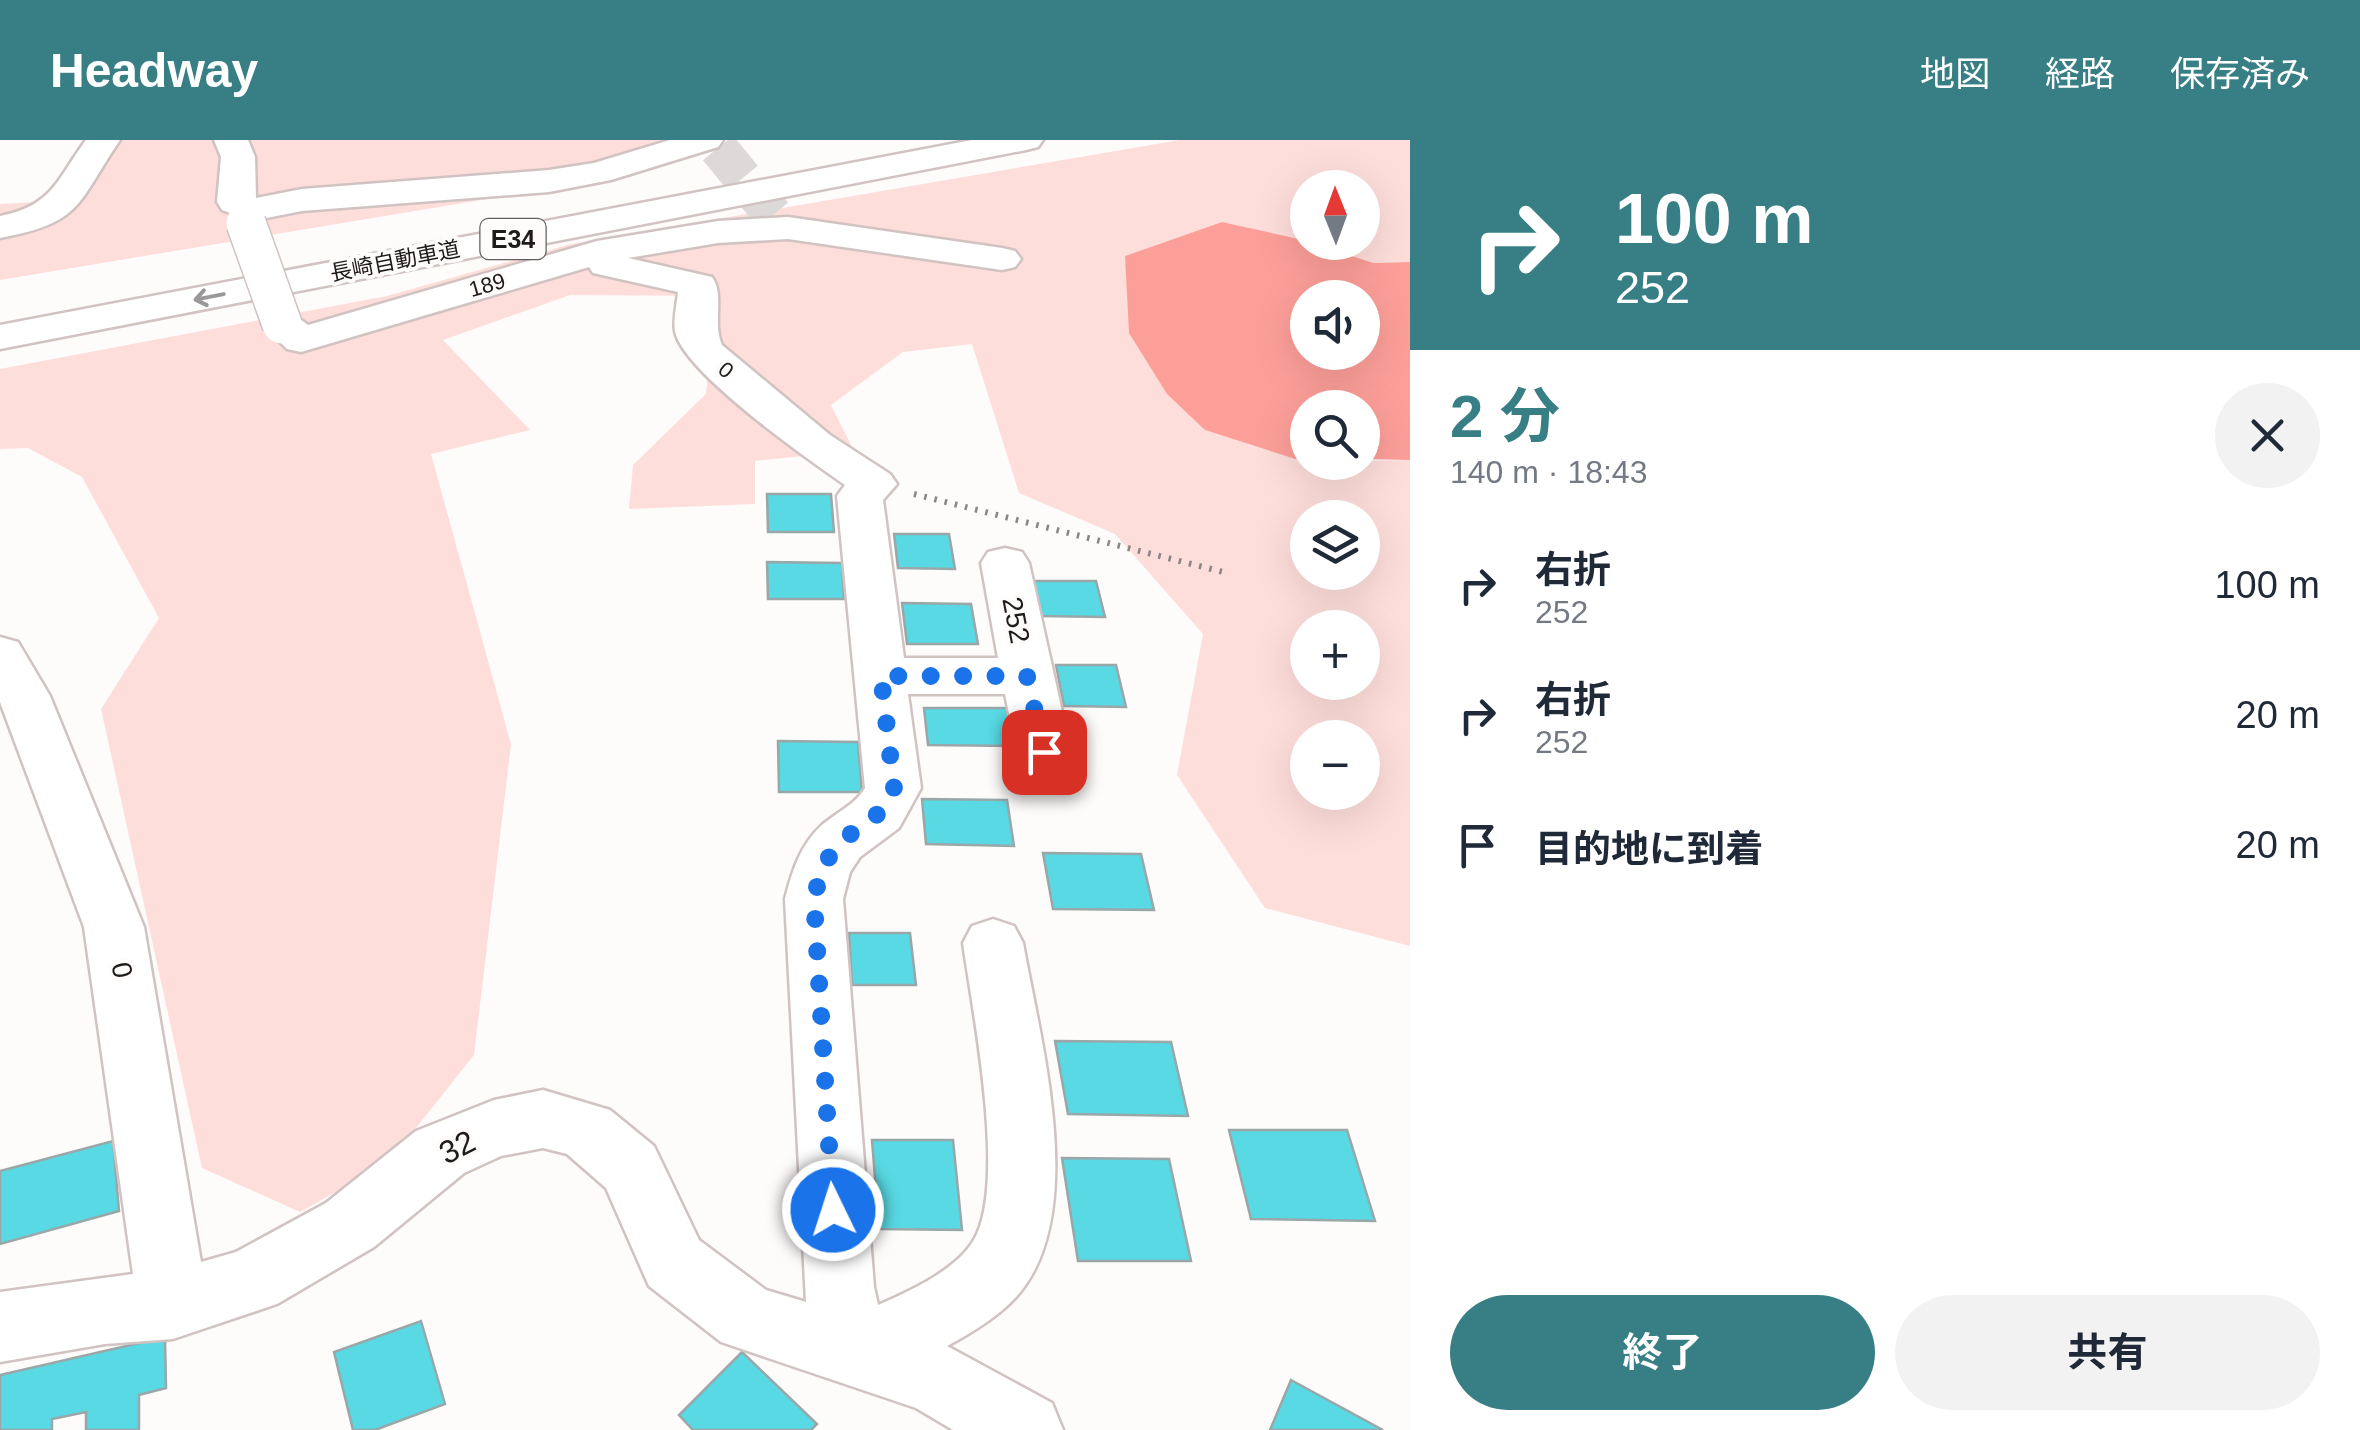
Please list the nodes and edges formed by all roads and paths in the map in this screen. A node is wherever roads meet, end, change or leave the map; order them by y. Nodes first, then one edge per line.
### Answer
1 (103, 140) edge
2 (231, 140) edge
3 (898, 140) edge
4 (1026, 140) edge
5 (714, 143) edge
6 (249, 216) junction
7 (0, 227) edge
8 (597, 252) junction
9 (1002, 259) dead end
10 (0, 308) edge
11 (0, 338) edge
12 (867, 490) junction
13 (1005, 563) dead end
14 (1223, 572) dead end
15 (0, 654) edge
16 (881, 676) junction
17 (1027, 676) junction
18 (1044, 752) dead end
19 (992, 943) dead end
20 (173, 1305) junction
21 (0, 1328) edge
22 (854, 1352) junction
23 (1026, 1430) edge

1 - 7 main road
2 - 6 main road, 189
3 - 10 main road, 長崎自動車道 / E34
4 -> 11 main road, 長崎自動車道 / E34
5 - 6 main road
6 - 8 main road, 189, bridge
8 - 9 main road, 189
8 - 12 main road, 0
12 - 14 path
12 - 16 main road
13 - 17 main road, 252
15 - 20 main road, 0
16 - 17 main road, 252
16 - 22 main road
17 - 18 main road, 252
19 - 22 main road
20 - 21 main road, 32
20 - 22 main road, 32
22 - 23 main road, 32

